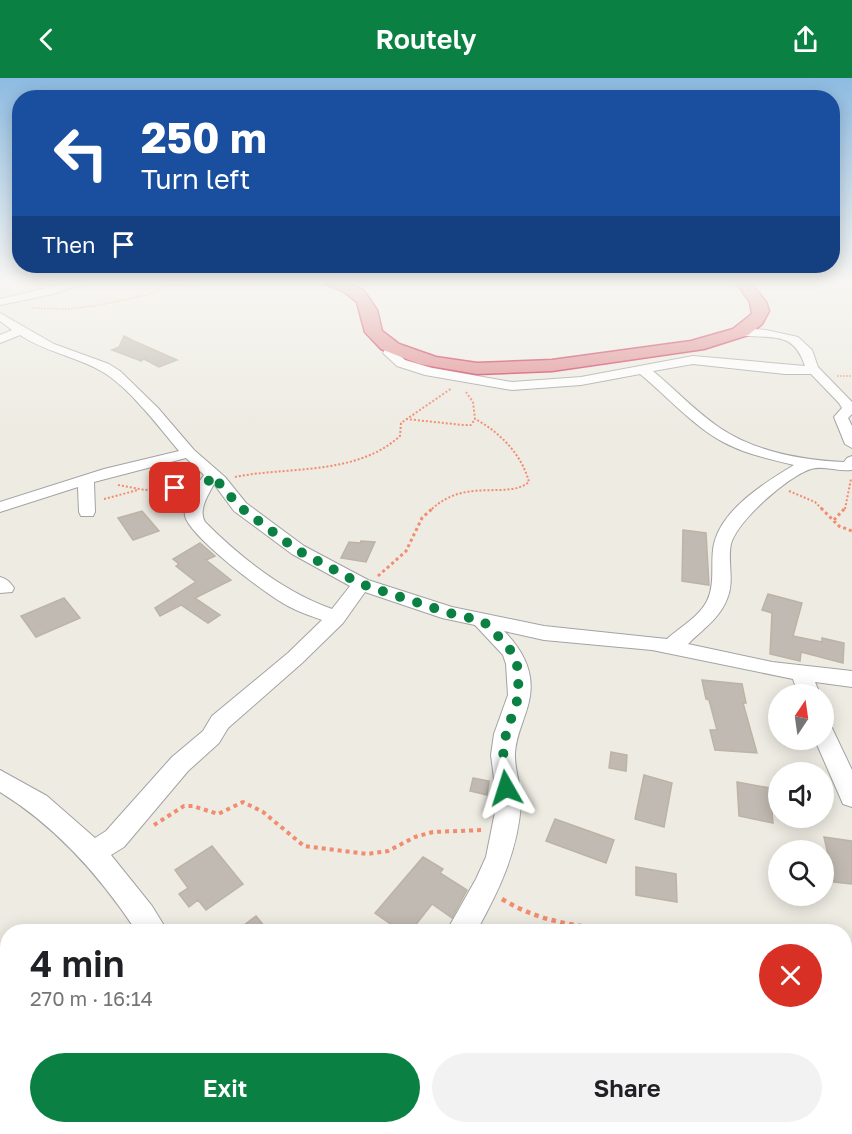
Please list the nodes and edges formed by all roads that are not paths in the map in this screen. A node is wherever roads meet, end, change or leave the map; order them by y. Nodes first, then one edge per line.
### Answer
1 (21, 330) joint
2 (373, 330) edge
3 (743, 330) edge
4 (740, 332) junction
5 (0, 339) edge
6 (386, 343) junction
7 (813, 370) junction
8 (645, 371) junction
9 (852, 444) edge
10 (189, 453) junction
11 (809, 464) junction
12 (849, 464) edge
13 (86, 480) junction
14 (213, 480) junction
15 (0, 507) edge
16 (87, 507) road end
17 (365, 585) junction
18 (336, 618) junction
19 (483, 621) junction
20 (672, 647) junction
21 (801, 673) junction
22 (852, 679) edge
23 (805, 684) edge
24 (831, 750) edge
25 (0, 780) edge
26 (852, 797) edge
27 (93, 853) junction
28 (149, 924) edge
29 (465, 924) edge

1 - 5 street
1 - 10 street
2 - 6 highway
3 - 4 highway
4 - 6 highway
4 - 7 street
6 - 8 street
7 - 8 street
7 - 9 street
8 - 11 street
10 - 13 street
10 - 14 street
11 - 12 street
11 - 20 street
13 - 15 street
13 - 16 street
14 - 17 street
14 - 18 street
17 - 18 street
17 - 19 street
18 - 27 street
19 - 20 street
19 - 29 street
20 - 21 street
21 - 22 street
21 - 23 street
24 - 26 street
25 - 27 street
27 - 28 street

